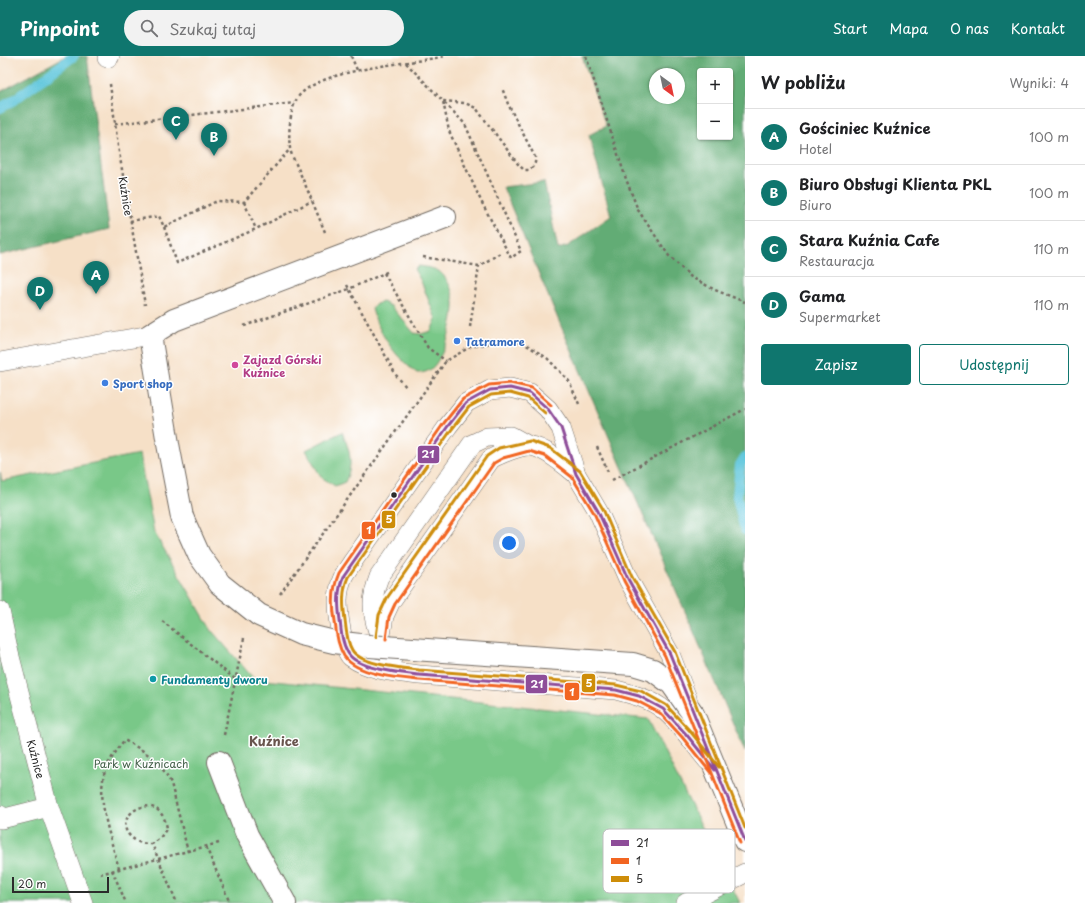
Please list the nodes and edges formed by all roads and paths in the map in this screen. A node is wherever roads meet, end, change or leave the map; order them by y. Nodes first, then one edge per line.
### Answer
1 (351, 56) edge
2 (446, 56) edge
3 (586, 56) edge
4 (109, 57) edge
5 (406, 63) junction
6 (357, 70) junction
7 (502, 88) dead end
8 (443, 101) junction
9 (294, 103) junction
10 (115, 124) junction
11 (290, 149) junction
12 (312, 201) junction
13 (244, 202) junction
14 (445, 217) dead end
15 (130, 221) junction
16 (164, 227) junction
17 (256, 230) junction
18 (502, 252) dead end
19 (420, 256) dead end
20 (336, 259) junction
21 (480, 266) junction
22 (392, 270) dead end
23 (390, 282) dead end
24 (349, 289) junction
25 (745, 302) edge
26 (470, 327) dead end
27 (237, 328) dead end
28 (150, 335) junction
29 (548, 358) dead end
30 (446, 361) junction
31 (0, 362) edge
32 (407, 388) dead end
33 (745, 409) edge
34 (576, 474) junction
35 (612, 480) dead end
36 (278, 597) dead end
37 (0, 611) edge
38 (162, 621) dead end
39 (244, 635) dead end
40 (404, 673) junction
41 (235, 680) junction
42 (693, 714) junction
43 (219, 762) joint
44 (716, 770) junction
45 (49, 807) junction
46 (0, 815) edge
47 (247, 835) junction
48 (745, 842) edge
49 (152, 844) junction
50 (206, 847) junction
51 (188, 852) junction
52 (158, 860) junction
53 (119, 869) junction
54 (112, 870) junction
55 (745, 873) edge
56 (735, 878) edge
57 (75, 880) junction
58 (706, 893) edge
59 (83, 903) edge
60 (126, 903) edge
61 (177, 903) edge
62 (230, 903) edge
63 (285, 903) edge
64 (686, 903) edge

1 - 6 path
2 - 5 path
3 - 25 path
4 - 10 path, Kuźnice
5 - 6 path
5 - 8 path
6 - 9 path
7 - 8 path
8 - 8 path
9 - 10 path
9 - 11 path
10 - 15 path, Kuźnice
11 - 12 path
11 - 13 path
12 - 17 path
12 - 20 path
13 - 16 path
13 - 17 path
14 - 20 street
15 - 16 path
15 - 28 path, Kuźnice
16 - 17 path
18 - 21 path
19 - 21 path
20 - 24 path
20 - 28 street
21 - 26 path
22 - 24 path
23 - 30 path
24 - 27 path
24 - 32 path
28 - 31 lane
28 - 42 street, bridge
29 - 30 path
30 - 36 path
33 - 35 path
34 - 40 lane
34 - 40 lane
34 - 42 lane
37 - 45 lane, Kuźnice
38 - 41 path
39 - 41 path
40 - 44 lane
41 - 43 path
42 - 44 street
43 - 47 street
44 - 48 street
45 - 46 lane
45 - 57 lane, Kuźnice
47 - 50 path
47 - 63 street
49 - 49 path
49 - 52 path
50 - 51 path
50 - 62 path
51 - 52 path
51 - 53 path
52 - 53 path
52 - 61 path
53 - 54 path
54 - 57 path
54 - 60 path
55 - 56 lane
57 - 59 lane, Kuźnice
58 - 64 lane

